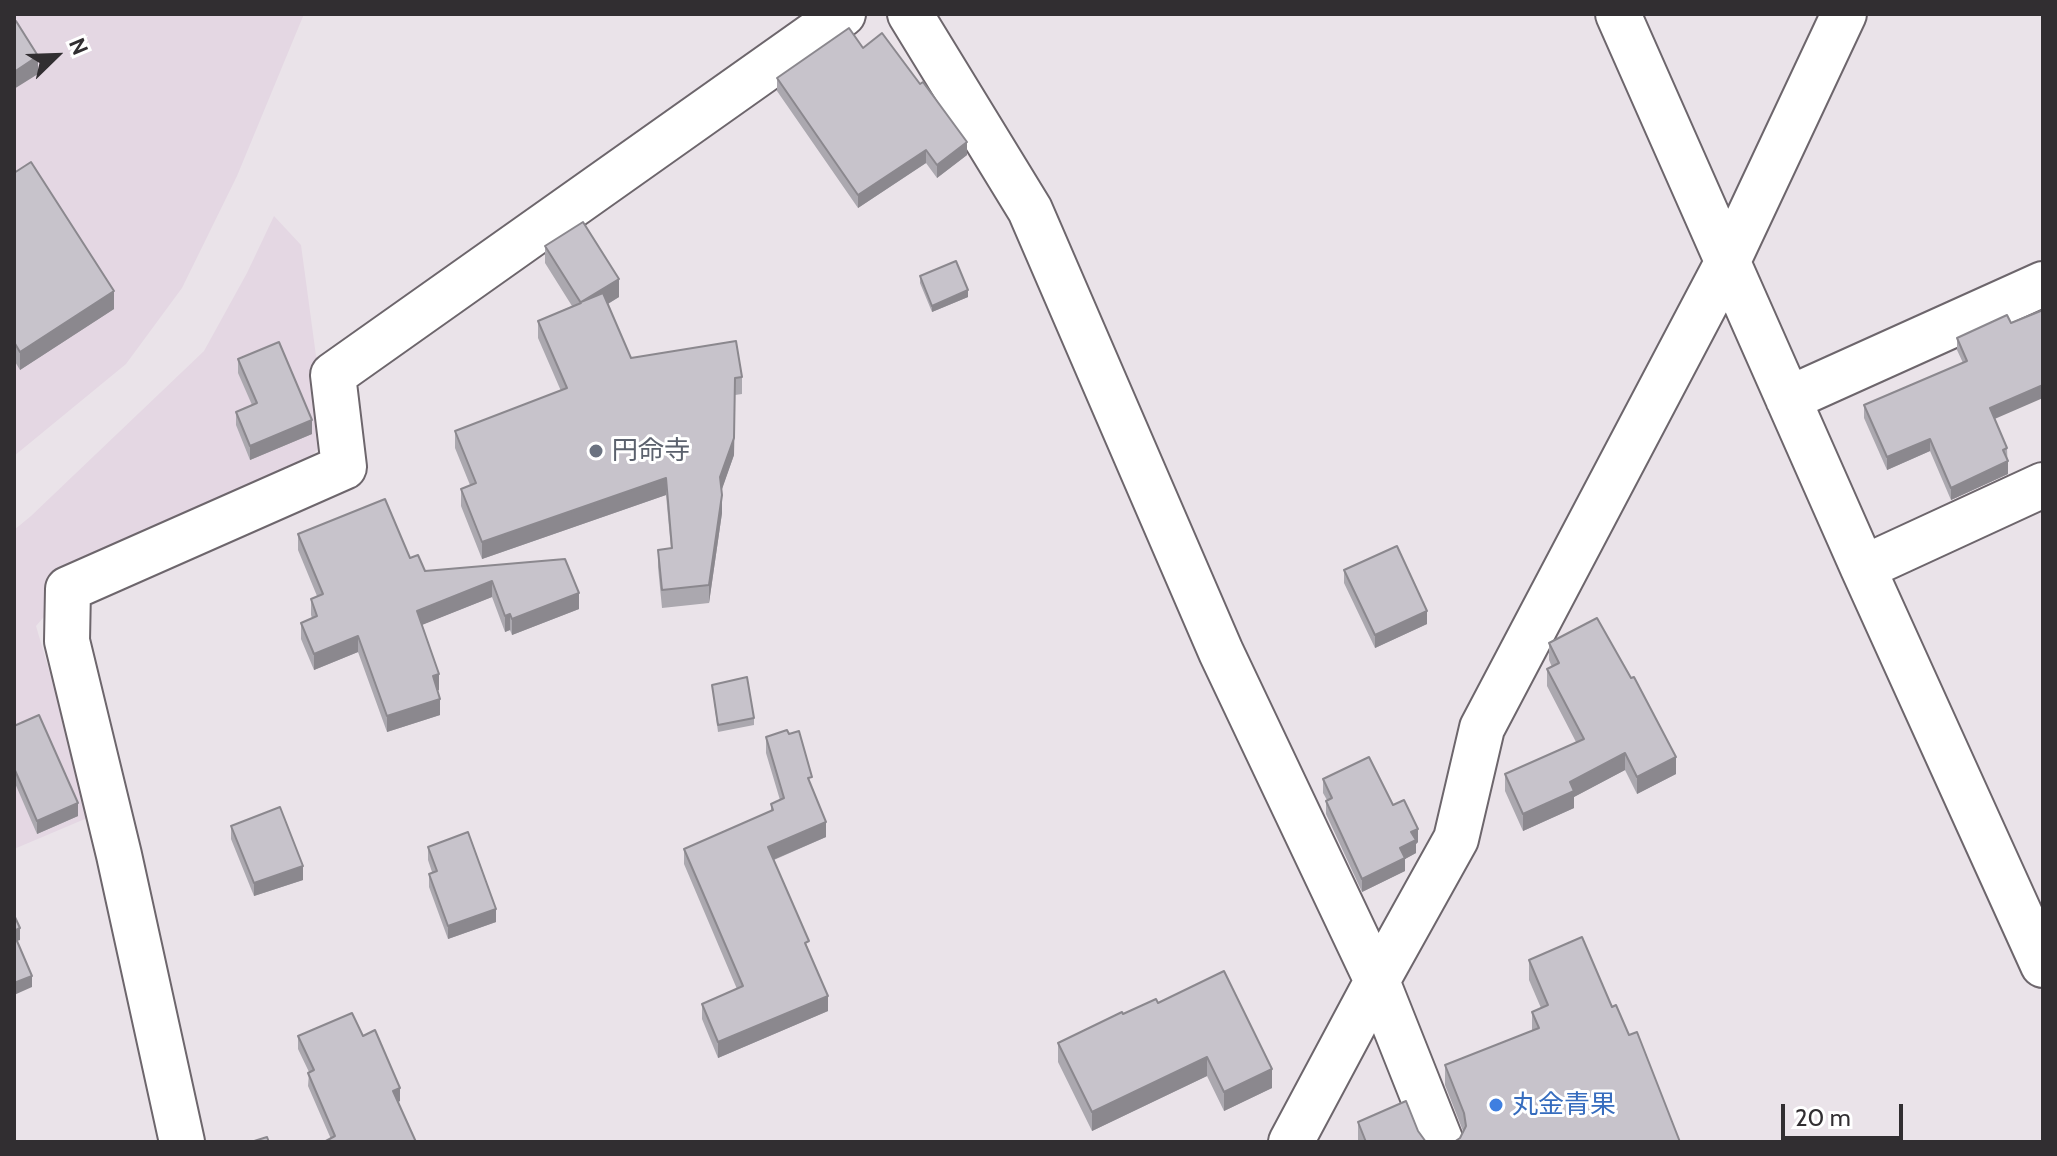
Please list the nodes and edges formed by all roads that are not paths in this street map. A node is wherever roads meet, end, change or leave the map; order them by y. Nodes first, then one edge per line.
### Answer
1 (843, 14) edge
2 (910, 14) edge
3 (1618, 14) edge
4 (1844, 14) edge
5 (1727, 263) junction
6 (2043, 284) edge
7 (1788, 399) junction
8 (2043, 485) edge
9 (1863, 568) junction
10 (2043, 965) edge
11 (1377, 981) junction
12 (182, 1142) edge
13 (1291, 1142) edge
14 (1441, 1142) edge

1 - 12 street
2 - 11 street
3 - 5 street
4 - 5 street
5 - 7 street
5 - 11 street
6 - 7 street
7 - 9 street
8 - 9 street
9 - 10 street
11 - 13 street
11 - 14 street

